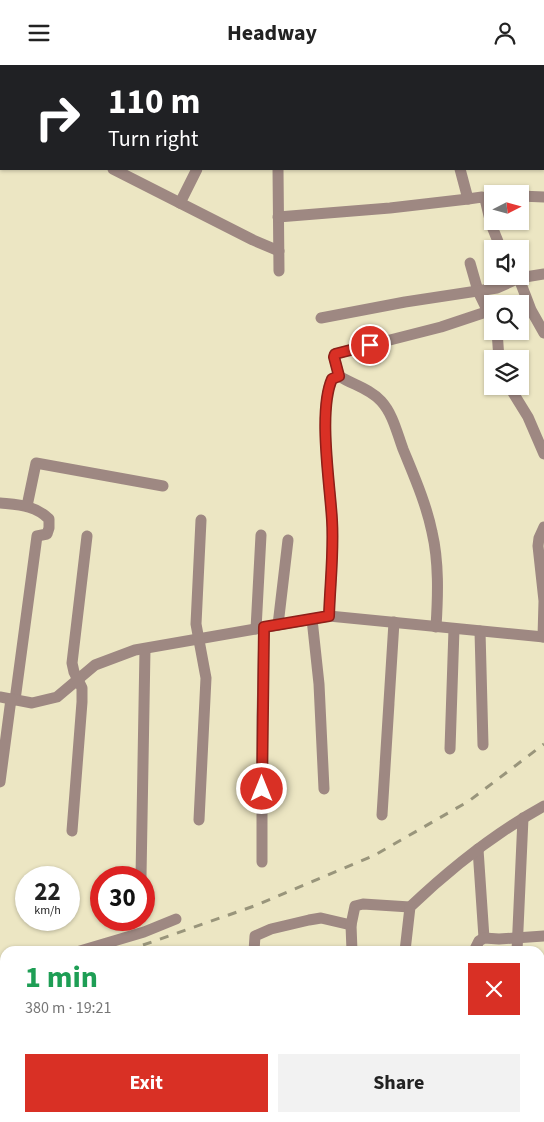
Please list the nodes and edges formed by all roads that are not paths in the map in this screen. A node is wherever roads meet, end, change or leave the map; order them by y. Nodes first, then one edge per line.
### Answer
1 (115, 170) edge
2 (196, 170) edge
3 (278, 170) edge
4 (460, 170) edge
5 (484, 196) edge
6 (529, 196) edge
7 (544, 197) edge
8 (468, 199) junction
9 (180, 203) junction
10 (278, 217) junction
11 (279, 251) junction
12 (470, 263) dead end
13 (279, 271) dead end
14 (544, 274) edge
15 (529, 276) edge
16 (503, 285) edge
17 (523, 285) edge
18 (478, 291) junction
19 (484, 303) edge
20 (539, 314) edge
21 (484, 318) edge
22 (321, 319) dead end
23 (544, 333) edge
24 (339, 376) junction
25 (515, 395) edge
26 (544, 454) edge
27 (163, 486) dead end
28 (0, 503) edge
29 (27, 506) junction
30 (201, 520) dead end
31 (544, 527) edge
32 (261, 535) dead end
33 (87, 536) dead end
34 (288, 540) dead end
35 (329, 616) junction
36 (312, 619) junction
37 (394, 622) junction
38 (278, 625) junction
39 (436, 627) junction
40 (260, 628) junction
41 (454, 629) junction
42 (480, 631) junction
43 (544, 637) edge
44 (198, 639) junction
45 (144, 649) junction
46 (77, 680) junction
47 (9, 699) edge
48 (484, 745) dead end
49 (450, 749) dead end
50 (0, 781) edge
51 (324, 789) dead end
52 (544, 806) edge
53 (382, 815) dead end
54 (523, 818) junction
55 (198, 820) dead end
56 (72, 831) dead end
57 (478, 849) junction
58 (262, 862) dead end
59 (141, 866) edge
60 (410, 907) junction
61 (176, 919) dead end
62 (351, 925) junction
63 (544, 936) edge
64 (518, 937) junction
65 (484, 938) junction
66 (97, 946) edge
67 (254, 946) edge
68 (352, 946) edge
69 (406, 946) edge
70 (476, 946) edge
71 (517, 946) edge

1 - 9 street
2 - 9 street
3 - 10 street
4 - 8 street
5 - 8 street
6 - 7 street
8 - 10 street
9 - 11 street
10 - 11 street
11 - 13 street
12 - 18 street
14 - 15 street
16 - 18 street
17 - 20 street
18 - 19 street
18 - 22 street
20 - 23 street
21 - 24 street
24 - 35 street
24 - 39 street
25 - 26 street
27 - 29 street
28 - 29 street
29 - 47 street
30 - 44 street
31 - 43 street
32 - 40 street
33 - 46 street
34 - 38 street
35 - 36 street
35 - 37 street
36 - 38 street
36 - 51 street
37 - 39 street
37 - 53 street
38 - 40 street
39 - 41 street
40 - 44 street
40 - 58 street
41 - 42 street
41 - 49 street
42 - 43 street
42 - 48 street
44 - 45 street
44 - 55 street
45 - 46 street
45 - 59 street
46 - 47 street
46 - 56 street
47 - 50 street
52 - 54 street
54 - 57 street
54 - 64 street
57 - 60 street
57 - 65 street
60 - 62 street
60 - 69 street
61 - 66 street
62 - 67 street
62 - 68 street
63 - 64 street
64 - 65 street
64 - 71 street
65 - 70 street

